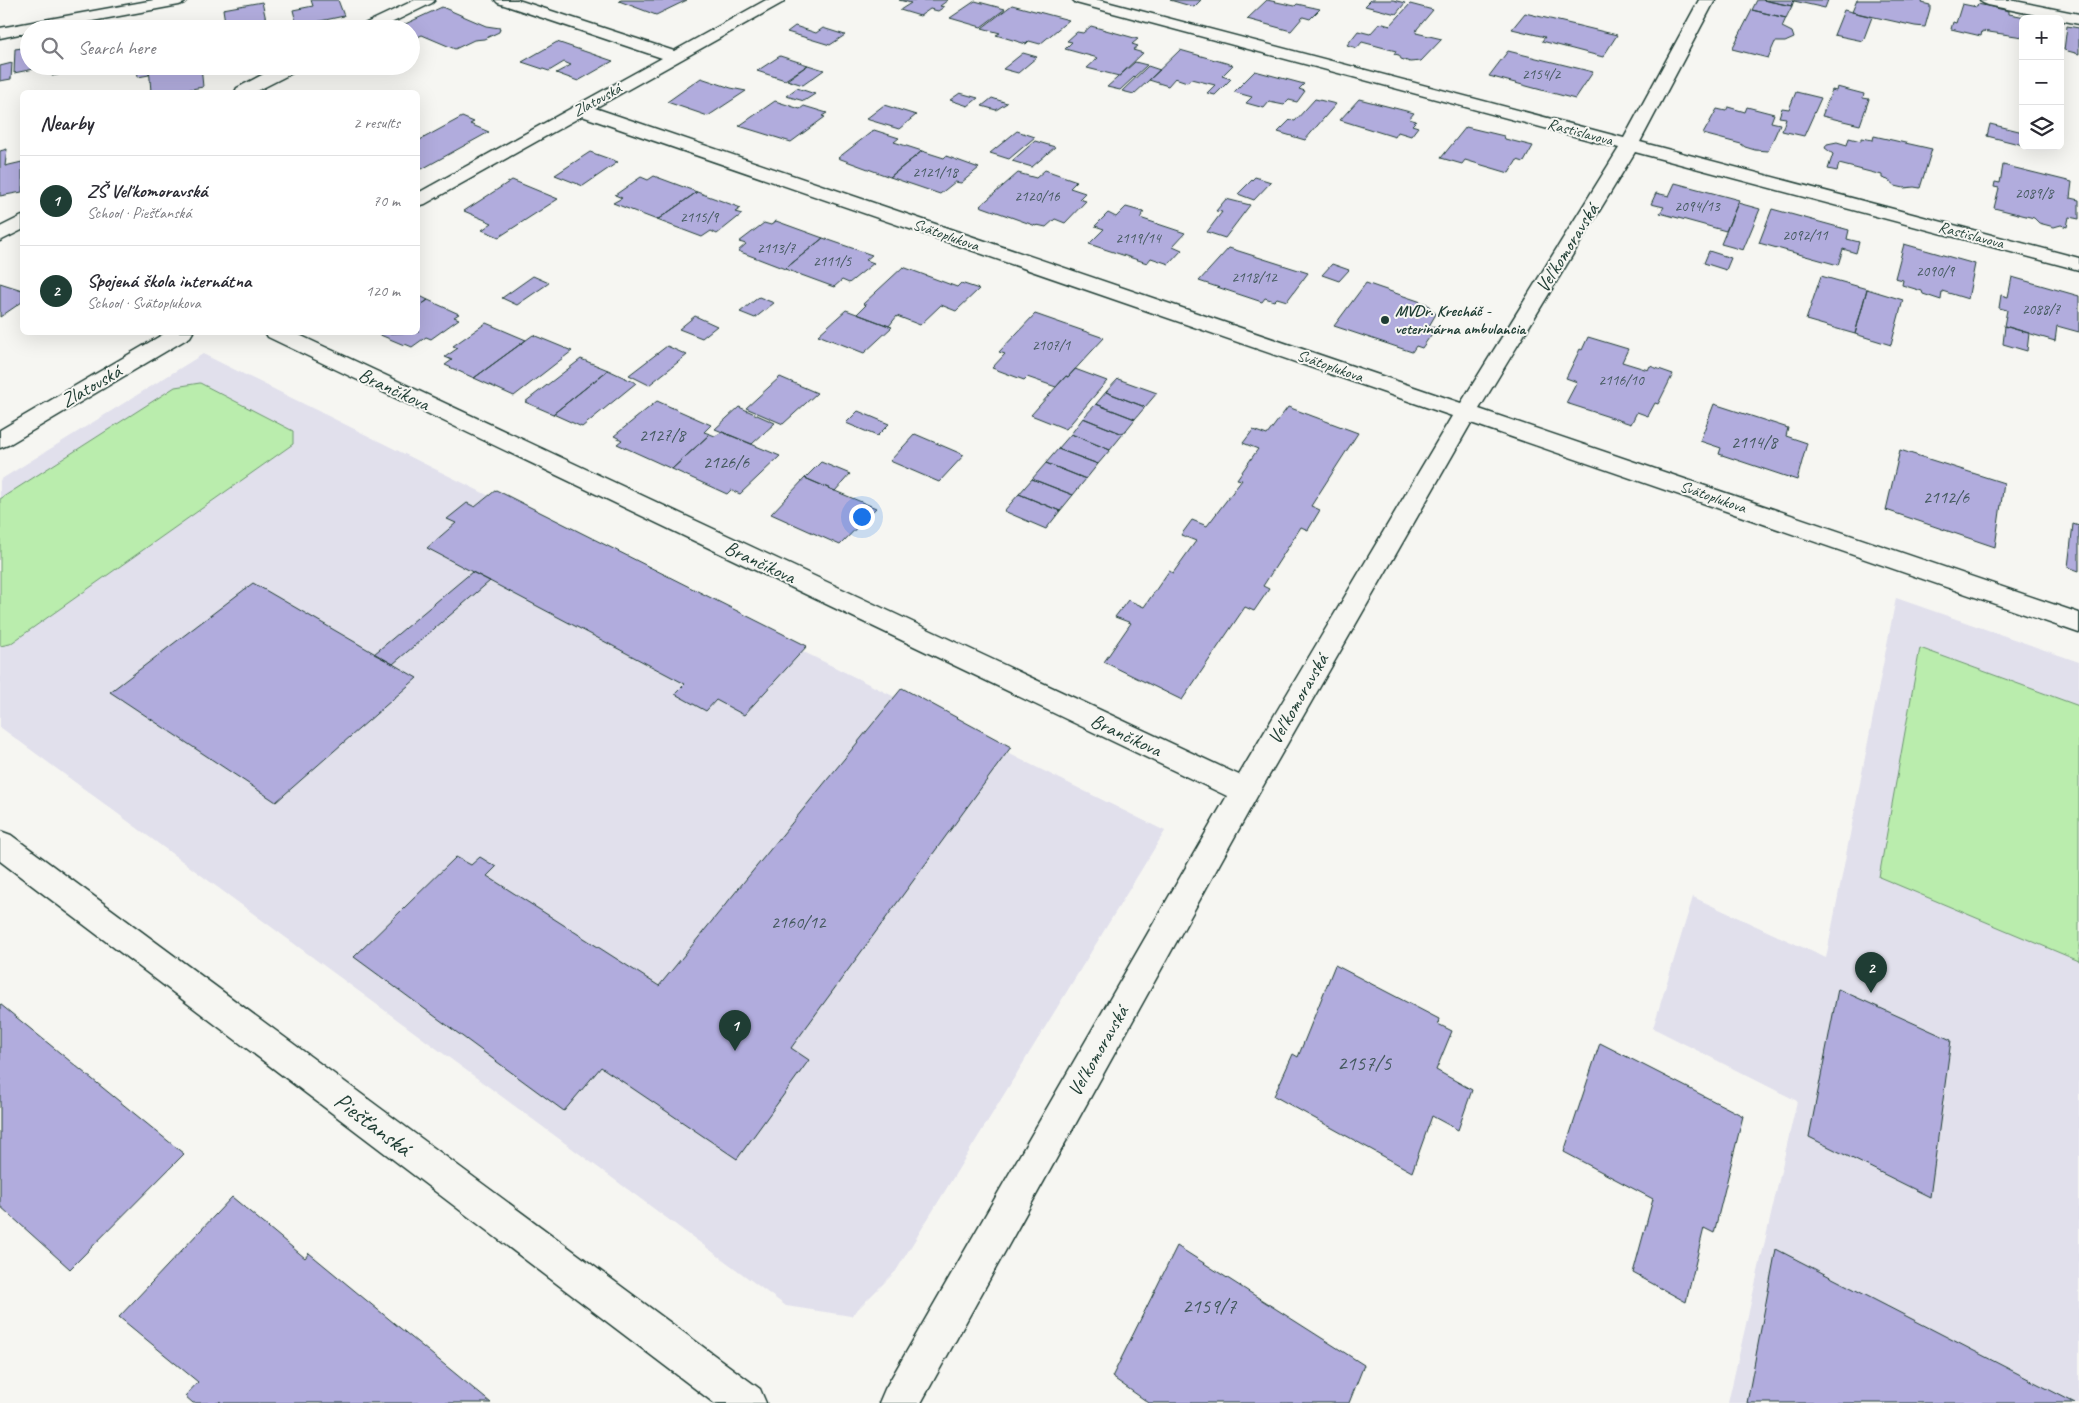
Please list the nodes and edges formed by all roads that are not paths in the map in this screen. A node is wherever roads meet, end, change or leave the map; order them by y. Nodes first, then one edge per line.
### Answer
1 (179, 0) edge
2 (427, 0) edge
3 (503, 0) edge
4 (777, 0) edge
5 (1081, 0) edge
6 (1707, 0) edge
7 (1988, 0) edge
8 (2079, 19) edge
9 (71, 20) edge
10 (385, 20) edge
11 (20, 29) edge
12 (0, 33) edge
13 (674, 56) junction
14 (275, 75) edge
15 (247, 90) edge
16 (580, 109) junction
17 (1630, 145) junction
18 (420, 199) edge
19 (20, 223) edge
20 (0, 236) edge
21 (2079, 264) edge
22 (178, 335) edge
23 (281, 335) edge
24 (1466, 412) junction
25 (0, 440) edge
26 (2079, 623) edge
27 (1245, 791) junction
28 (0, 844) edge
29 (746, 1403) edge
30 (900, 1403) edge

1 - 9 street
2 - 10 street
3 - 13 street
4 - 13 street, Zlatovská
5 - 17 street, Rastislavova
6 - 17 street, Veľkomoravská
7 - 8 street
11 - 12 street
13 - 16 street, Zlatovská
14 - 15 street
16 - 18 street, Zlatovská
16 - 24 street, Svätoplukova
17 - 21 street, Rastislavova
17 - 24 street, Veľkomoravská
19 - 20 street
22 - 25 street, Zlatovská
23 - 27 street, Brančíkova
24 - 26 street, Svätoplukova
24 - 27 street, Veľkomoravská
27 - 30 street, Veľkomoravská
28 - 29 street, Piešťanská

